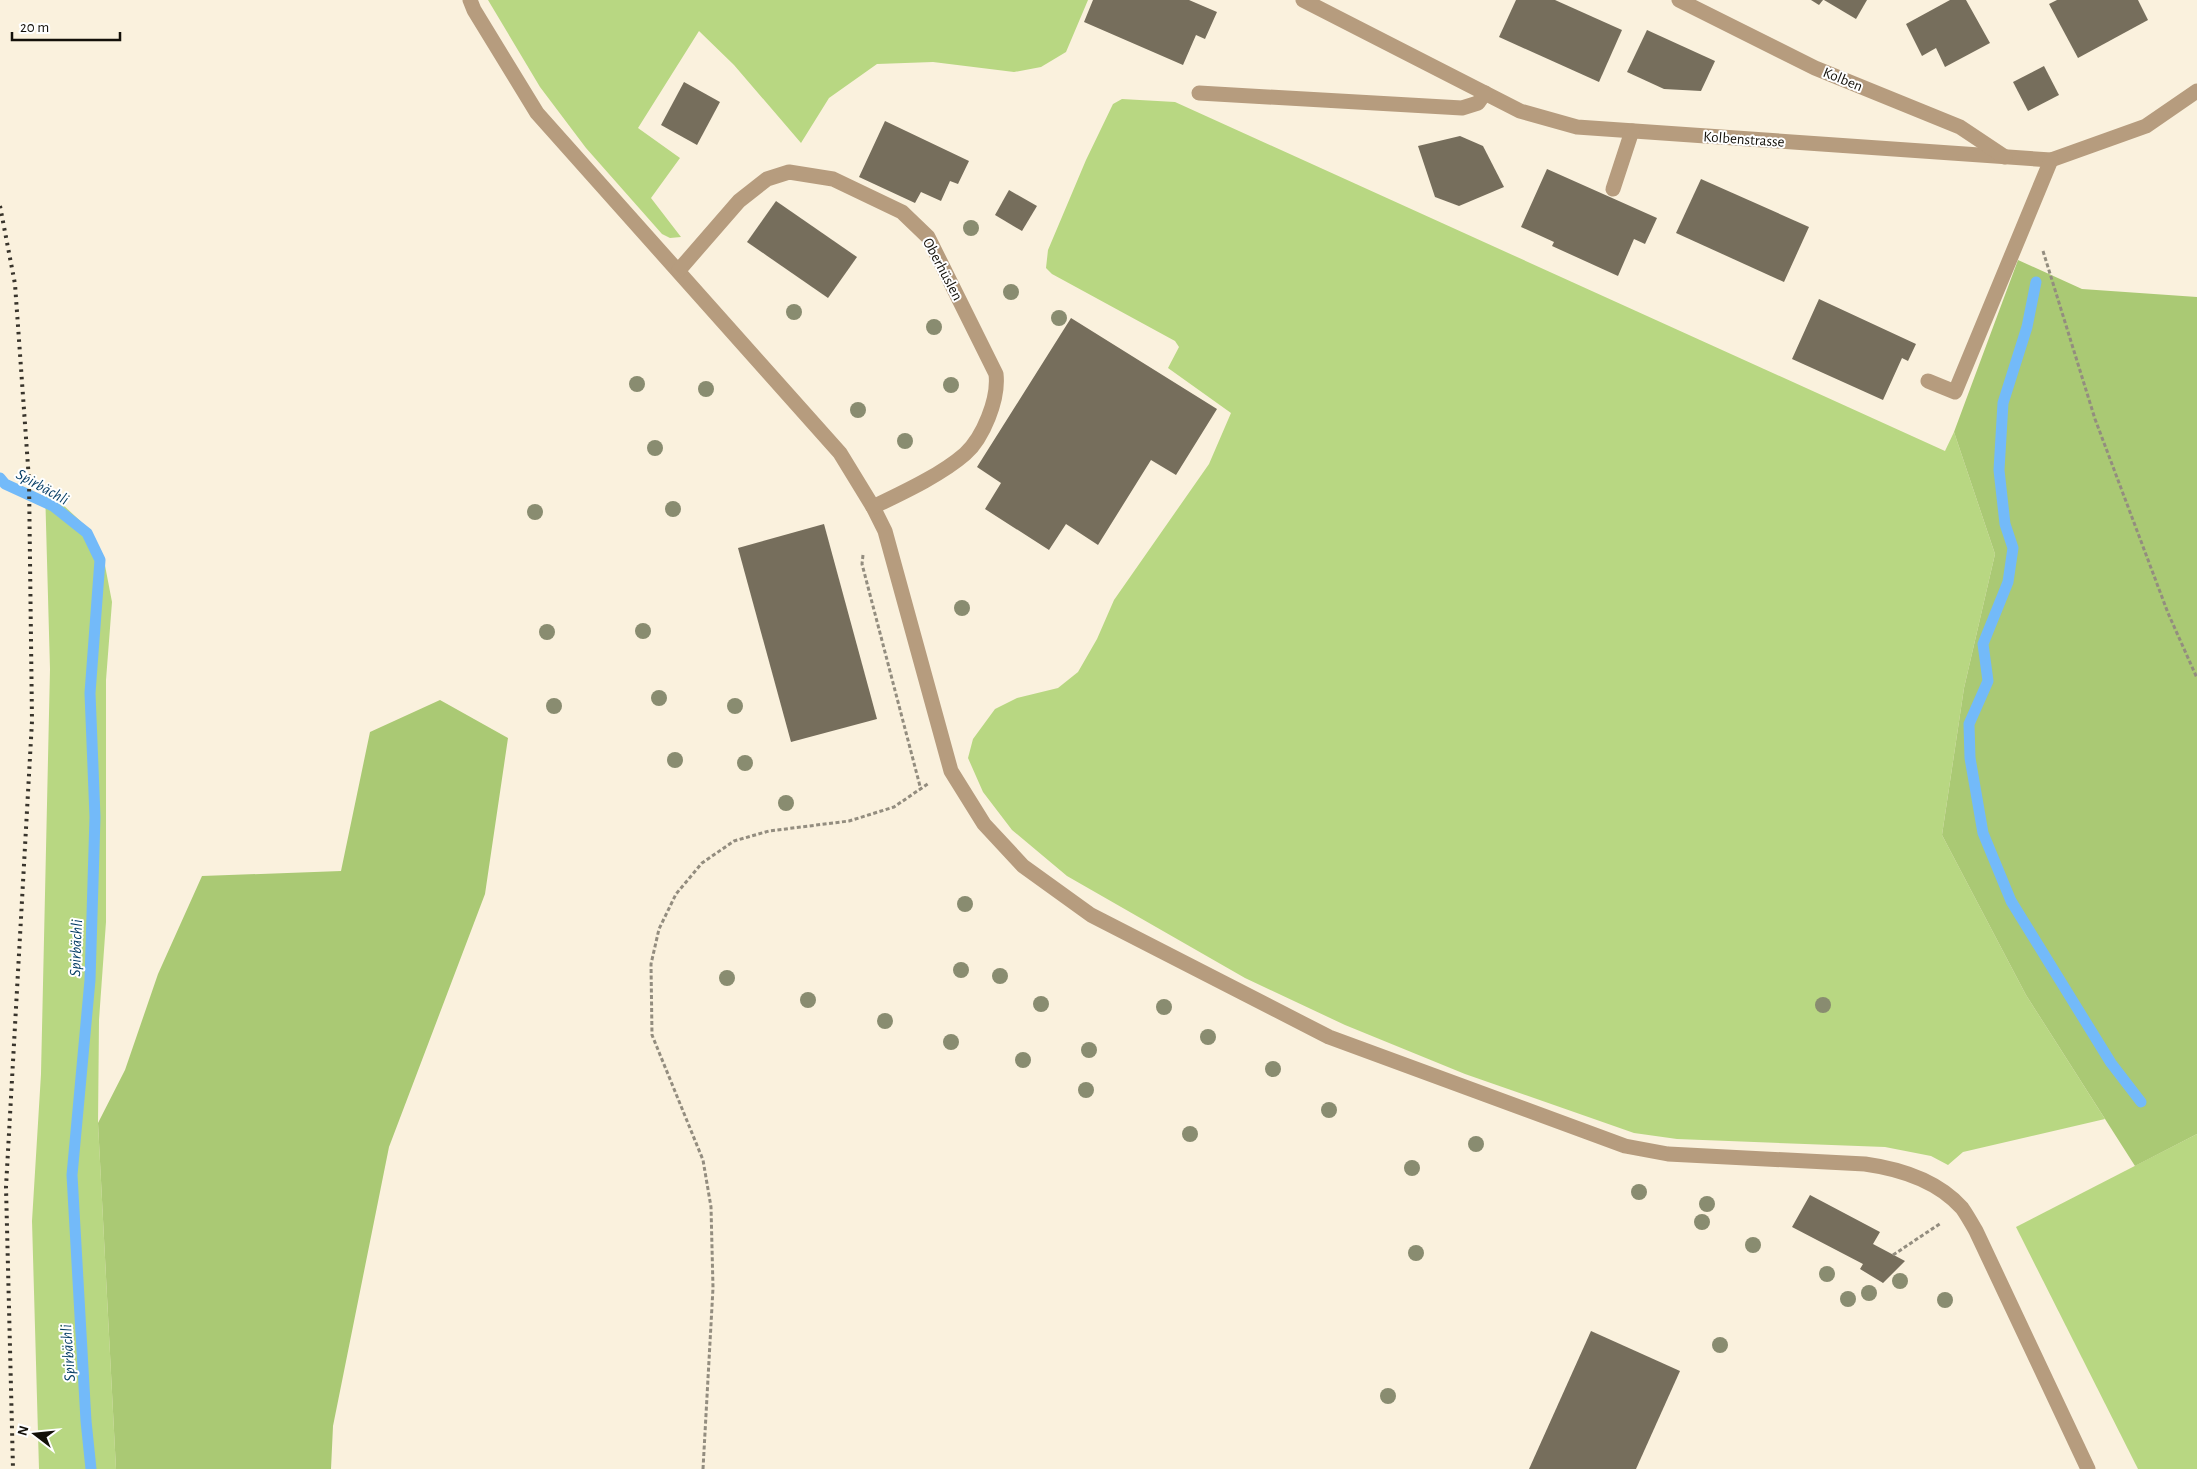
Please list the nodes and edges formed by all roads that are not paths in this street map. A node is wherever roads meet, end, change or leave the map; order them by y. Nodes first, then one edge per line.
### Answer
1 (470, 0) edge
2 (1303, 0) edge
3 (1687, 2) edge
4 (2197, 91) edge
5 (1199, 93) dead end
6 (1485, 93) junction
7 (1632, 131) junction
8 (2006, 158) junction
9 (2051, 160) junction
10 (1613, 189) dead end
11 (679, 270) junction
12 (1928, 380) dead end
13 (874, 507) junction
14 (2088, 1469) edge

1 - 11 street
2 - 6 street, Kolbenstrasse
3 - 8 street, Kolben
4 - 9 street, Kolbenstrasse
5 - 6 street
6 - 7 street, Kolbenstrasse
7 - 8 street, Kolbenstrasse
7 - 10 street
8 - 9 street, Kolbenstrasse
9 - 12 street
11 - 13 street
11 - 13 street, Oberhüslen
13 - 14 street

